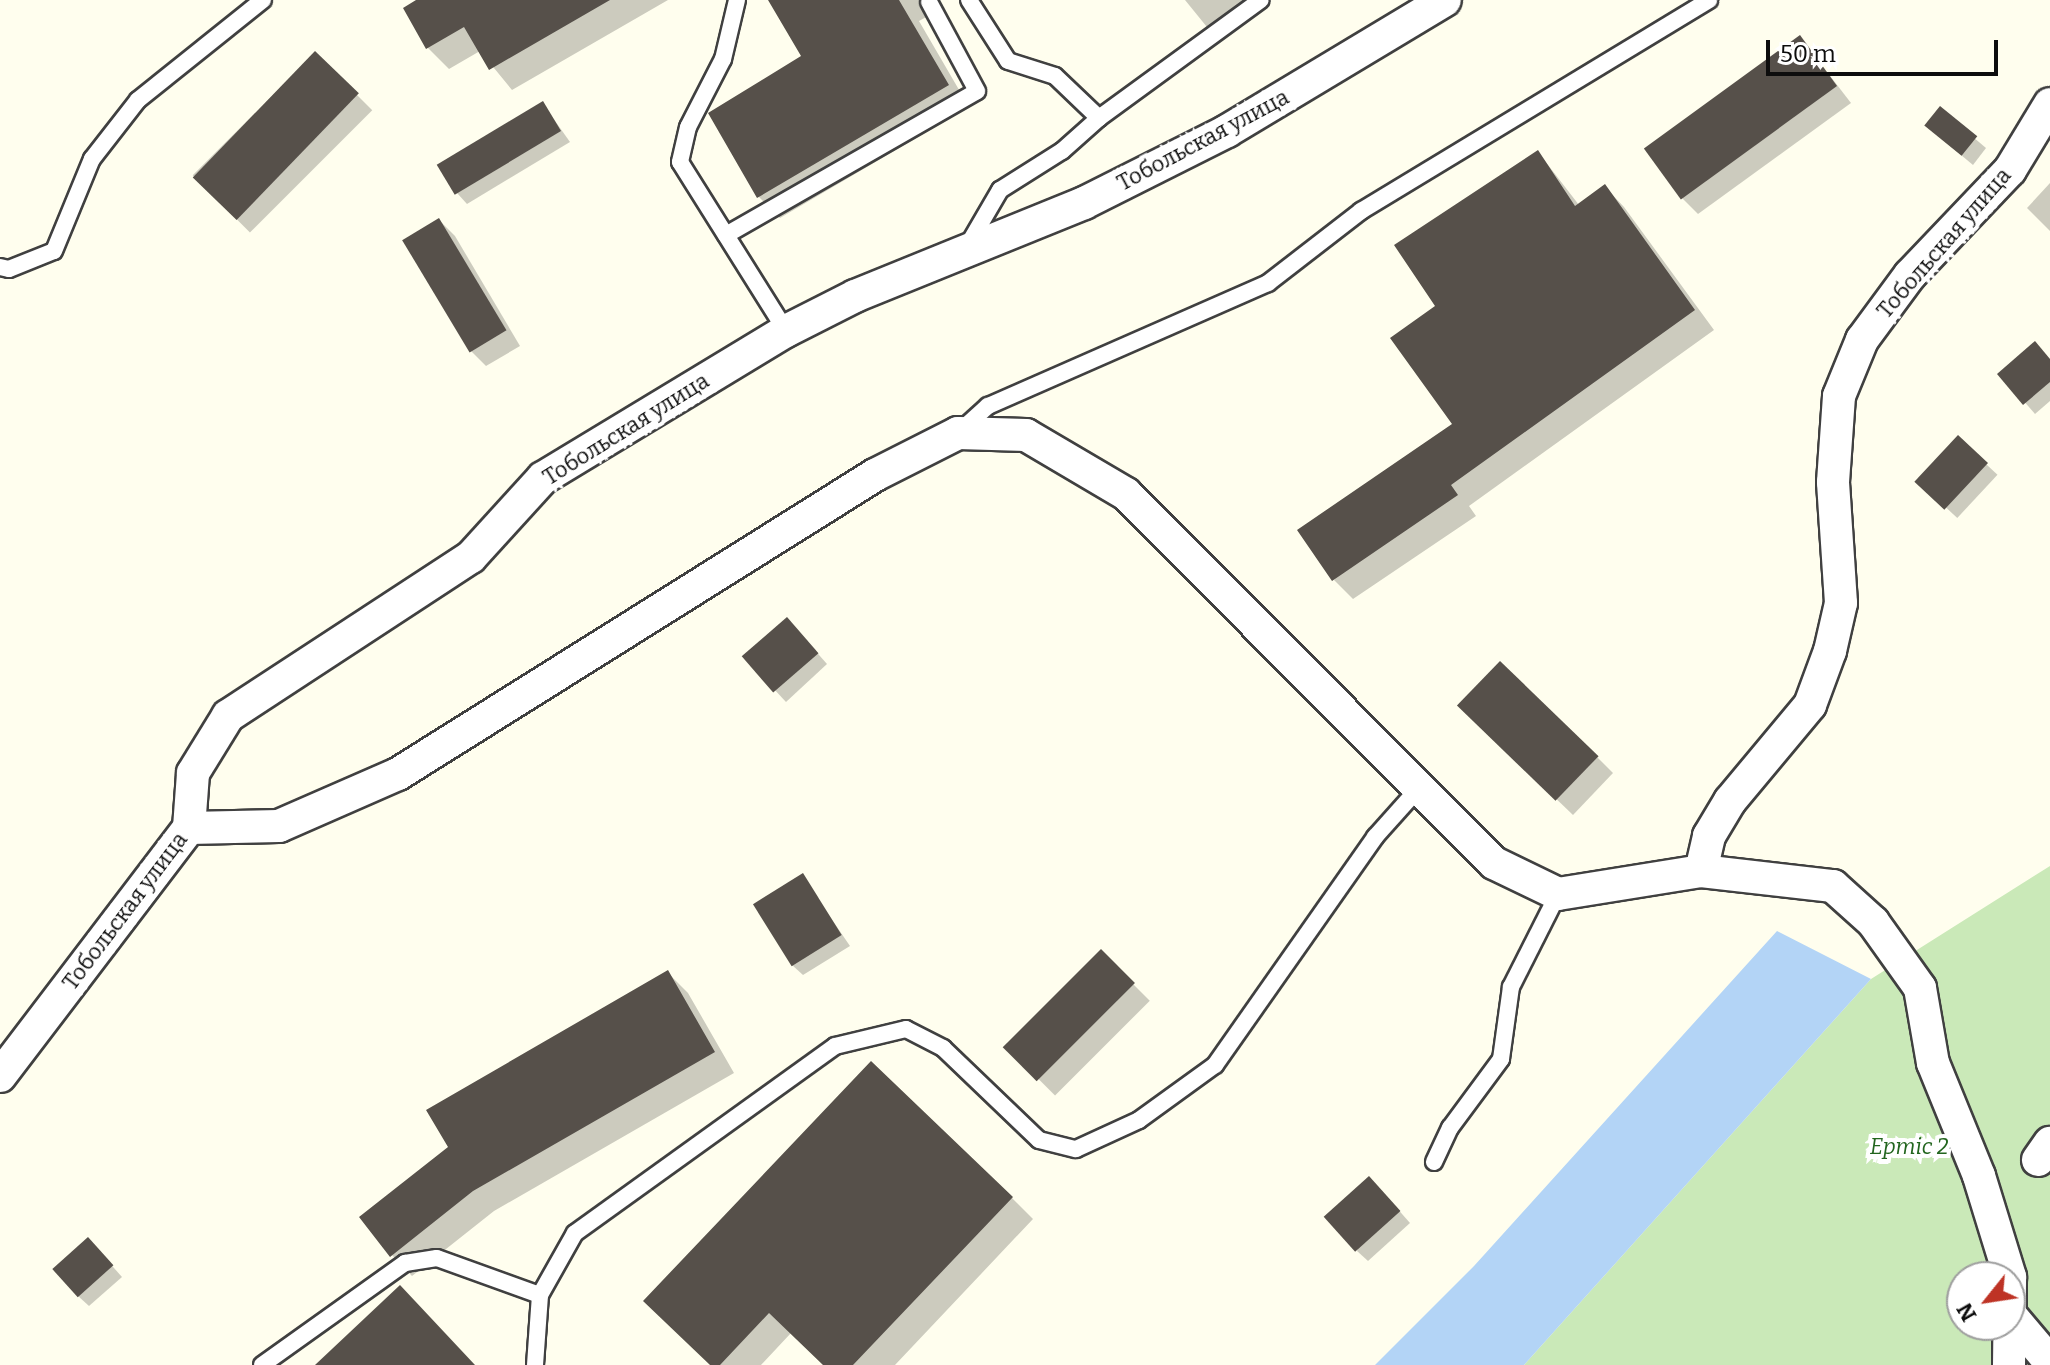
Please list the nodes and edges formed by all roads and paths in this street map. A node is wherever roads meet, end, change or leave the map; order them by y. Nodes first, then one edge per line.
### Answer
1 (263, 0) edge
2 (737, 0) edge
3 (969, 0) edge
4 (1261, 0) edge
5 (1445, 0) edge
6 (1709, 0) edge
7 (929, 2) dead end
8 (2050, 104) edge
9 (1099, 118) junction
10 (726, 235) junction
11 (964, 252) junction
12 (0, 267) edge
13 (786, 331) junction
14 (958, 433) junction
15 (1417, 790) junction
16 (189, 828) junction
17 (1701, 871) junction
18 (1558, 894) junction
19 (0, 1076) edge
20 (1434, 1162) dead end
21 (2005, 1261) edge
22 (540, 1295) junction
23 (2026, 1333) edge
24 (2011, 1341) edge
25 (2050, 1362) edge
26 (262, 1365) edge
27 (535, 1365) edge
28 (2009, 1365) edge

1 - 12 lane
2 - 10 lane
3 - 9 lane
4 - 9 lane
5 - 11 street, Тобольская улица
6 - 14 lane
7 - 10 lane
8 - 17 street, Тобольская улица
9 - 11 lane
10 - 13 lane
11 - 13 street, Тобольская улица
13 - 16 street, Тобольская улица
14 - 15 street
14 - 16 street
15 - 18 street
15 - 22 lane
16 - 19 street, Тобольская улица
17 - 18 street
17 - 21 street
18 - 20 lane
22 - 26 lane
22 - 27 lane
23 - 25 street
24 - 28 street

